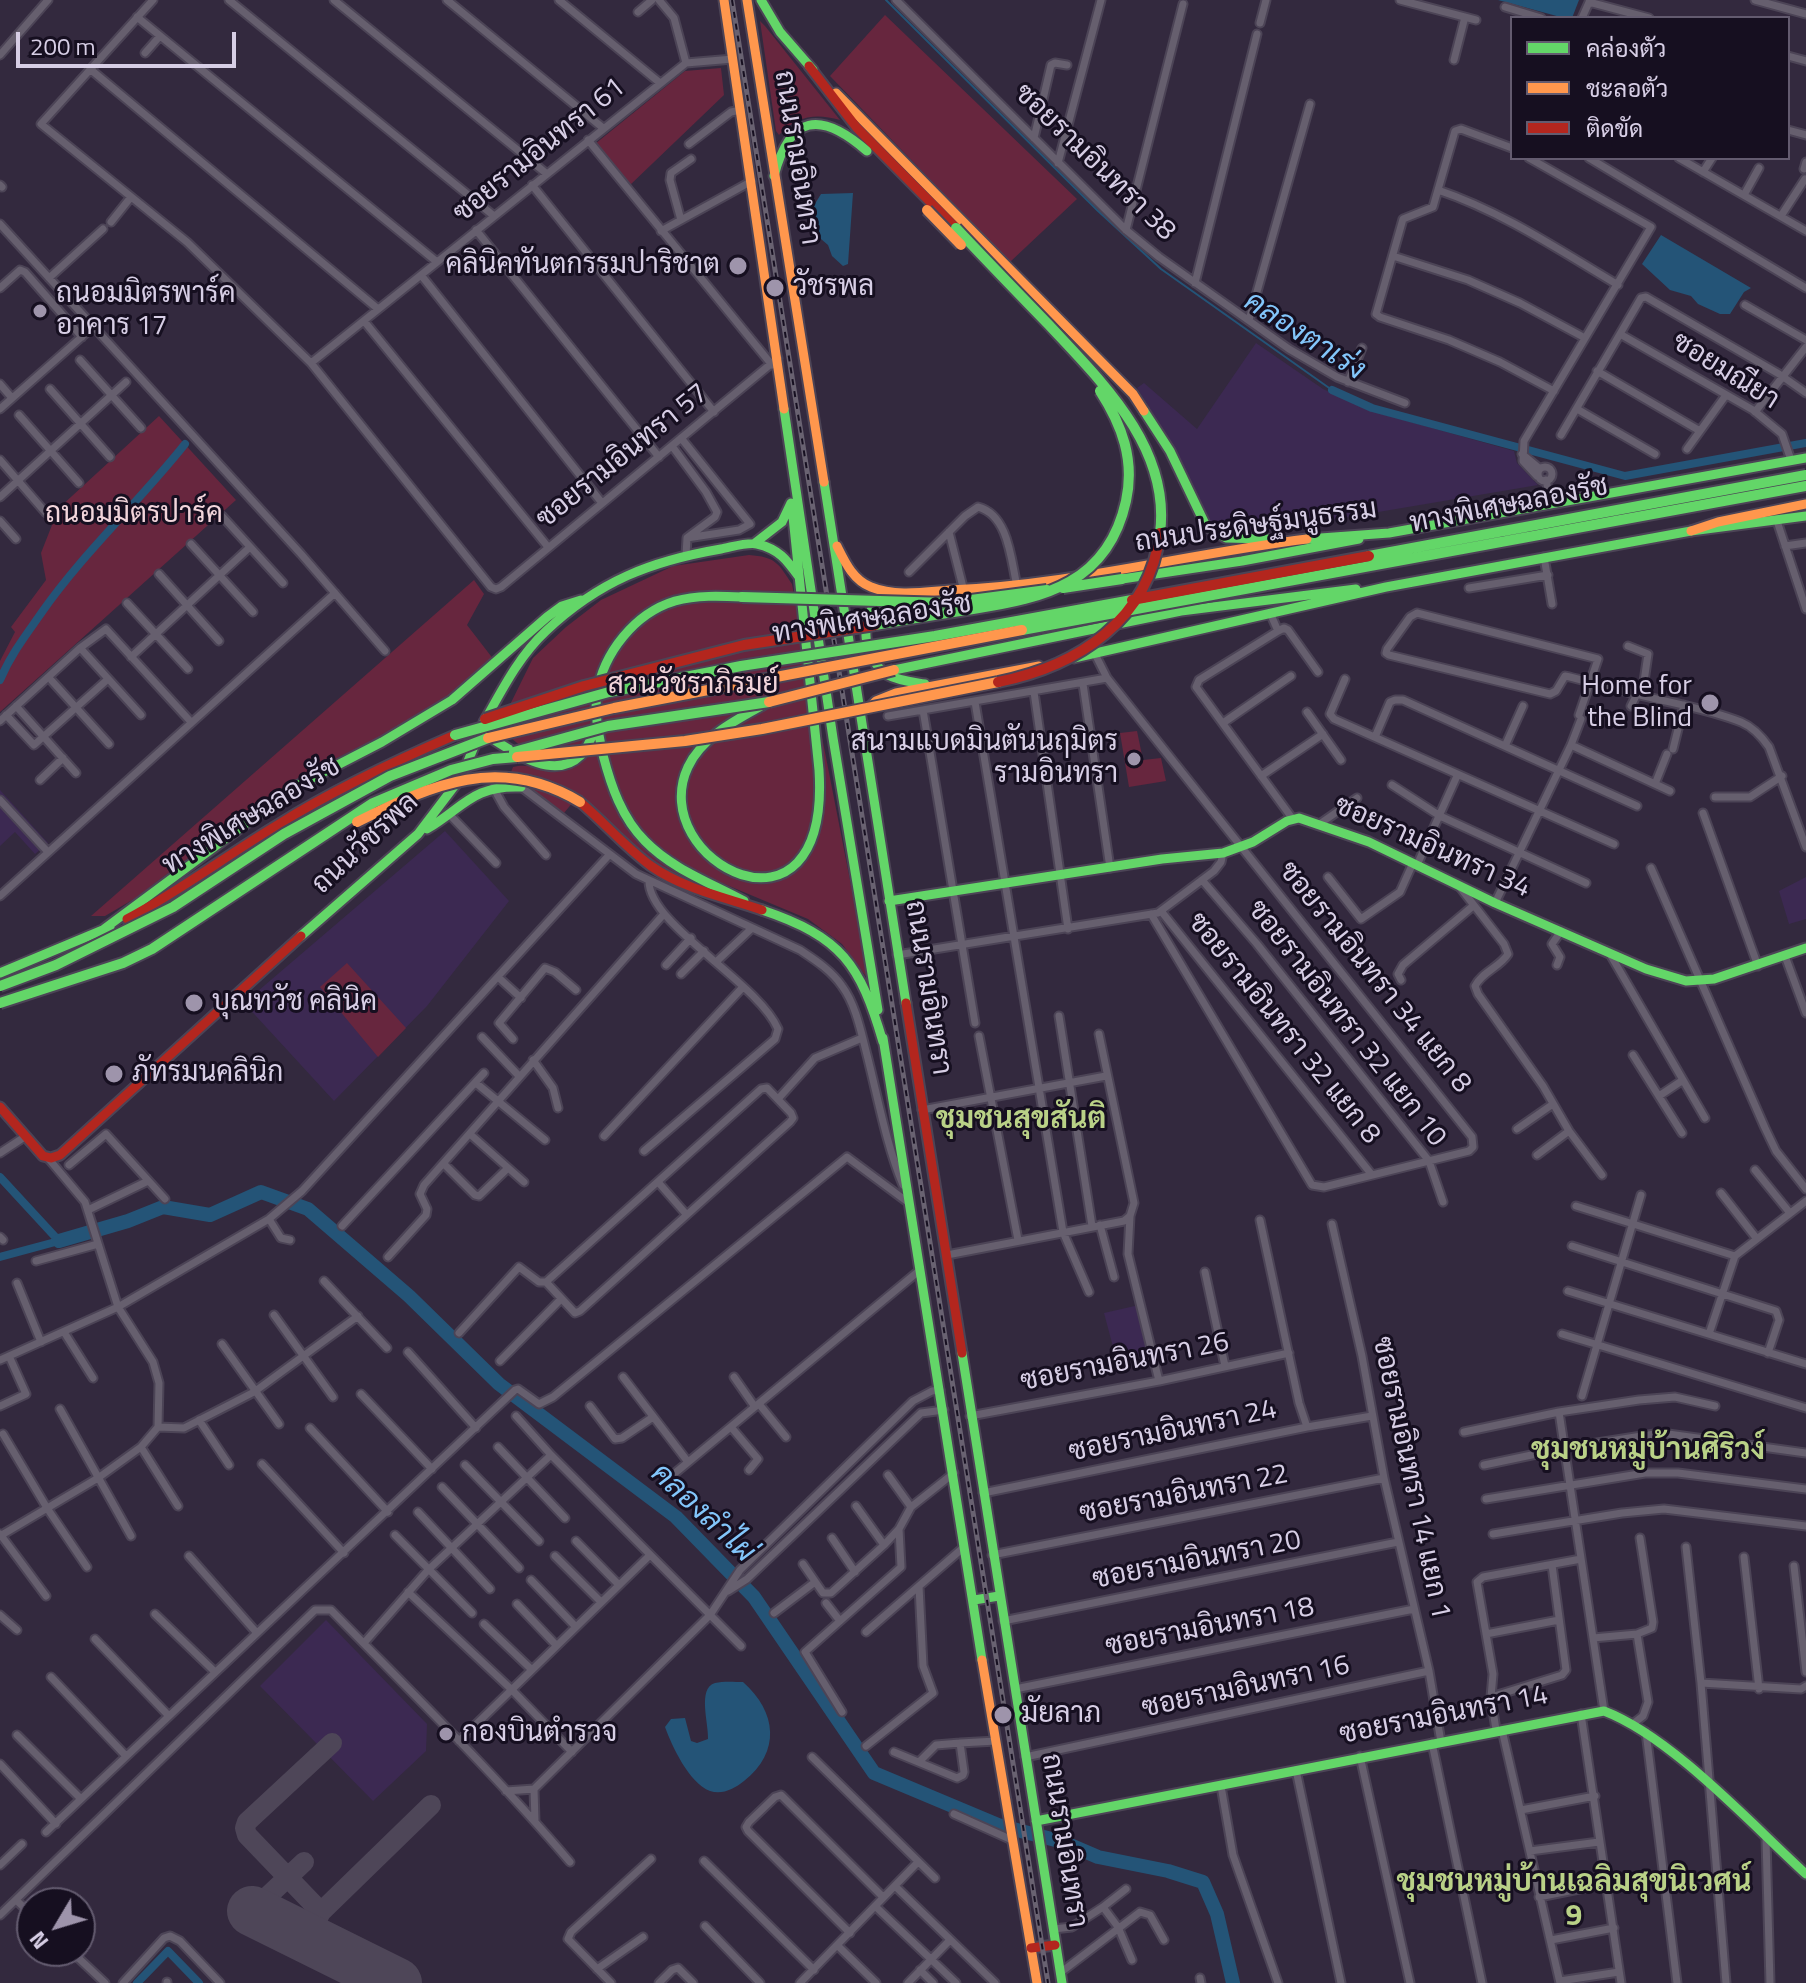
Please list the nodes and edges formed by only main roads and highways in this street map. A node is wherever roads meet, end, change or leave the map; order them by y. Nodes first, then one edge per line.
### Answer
1 (724, 0) edge
2 (747, 0) edge
3 (761, 0) edge
4 (759, 77) junction
5 (736, 80) junction
6 (774, 176) junction
7 (958, 223) junction
8 (786, 417) junction
9 (1806, 458) edge
10 (1806, 475) edge
11 (1806, 486) edge
12 (791, 503) junction
13 (1806, 504) edge
14 (1806, 516) edge
15 (1691, 531) junction
16 (1389, 533) junction
17 (832, 535) junction
18 (1321, 536) junction
19 (755, 543) junction
20 (801, 581) junction
21 (1386, 587) junction
22 (893, 591) junction
23 (581, 600) junction
24 (932, 685) junction
25 (769, 702) junction
26 (598, 723) junction
27 (480, 730) junction
28 (455, 735) junction
29 (863, 743) junction
30 (493, 759) junction
31 (521, 759) junction
32 (418, 834) junction
33 (303, 849) junction
34 (889, 901) junction
35 (747, 903) junction
36 (104, 929) junction
37 (1806, 948) edge
38 (0, 973) edge
39 (0, 986) edge
40 (0, 1003) edge
41 (883, 1042) junction
42 (0, 1107) edge
43 (999, 1596) junction
44 (974, 1600) junction
45 (1037, 1826) junction
46 (1806, 1872) edge
47 (1055, 1945) junction
48 (1031, 1948) junction
49 (1061, 1978) edge
50 (1037, 1983) edge

1 - 5 main road, ถนนรามอินทรา
2 - 4 main road, ถนนรามอินทรา
3 - 7 main road
4 - 5 main road
4 - 6 main road, ถนนรามอินทรา
5 - 8 main road, ถนนรามอินทรา
6 - 17 main road, ถนนรามอินทรา
6 - 28 main road, bridge
7 - 18 main road
7 - 30 main road, bridge
8 - 12 main road
8 - 41 main road, ถนนรามอินทรา
9 - 16 main road, ถนนประดิษฐ์มนูธรรม
10 - 28 main road, ทางพิเศษฉลองรัช, bridge
11 - 39 main road, ทางพิเศษฉลองรัช, bridge
12 - 19 main road
12 - 20 main road
13 - 15 main road
14 - 15 main road
15 - 21 main road
16 - 18 main road, ถนนประดิษฐ์มนูธรรม
16 - 26 main road, bridge
17 - 22 main road, ถนนประดิษฐ์มนูธรรม
17 - 29 main road, ถนนรามอินทรา
18 - 22 main road, ถนนประดิษฐ์มนูธรรม
19 - 20 main road
19 - 23 main road, ถนนวัชรพล
20 - 25 main road, bridge
21 - 24 main road
21 - 25 main road, bridge
22 - 24 main road
23 - 27 main road, ถนนวัชรพล
23 - 36 main road
24 - 29 main road
25 - 30 main road, bridge
26 - 31 main road, bridge
26 - 35 main road, bridge
27 - 31 main road
27 - 32 main road, ถนนวัชรพล
28 - 36 main road, ทางพิเศษฉลองรัช
29 - 34 main road, ถนนรามอินทรา
30 - 33 main road, bridge
31 - 32 main road
32 - 42 main road, ถนนวัชรพล
33 - 35 main road, bridge
33 - 40 main road, bridge
34 - 37 main road, ซอยรามอินทรา 34
34 - 43 main road, ถนนรามอินทรา
35 - 41 main road
36 - 38 main road, ทางพิเศษฉลองรัช
41 - 44 main road, ถนนรามอินทรา
43 - 44 main road
43 - 45 main road, ถนนรามอินทรา
44 - 48 main road, ถนนรามอินทรา
45 - 46 main road, ซอยรามอินทรา 14
45 - 47 main road, ถนนรามอินทรา
47 - 48 main road
47 - 49 main road, ถนนรามอินทรา
48 - 50 main road, ถนนรามอินทรา

